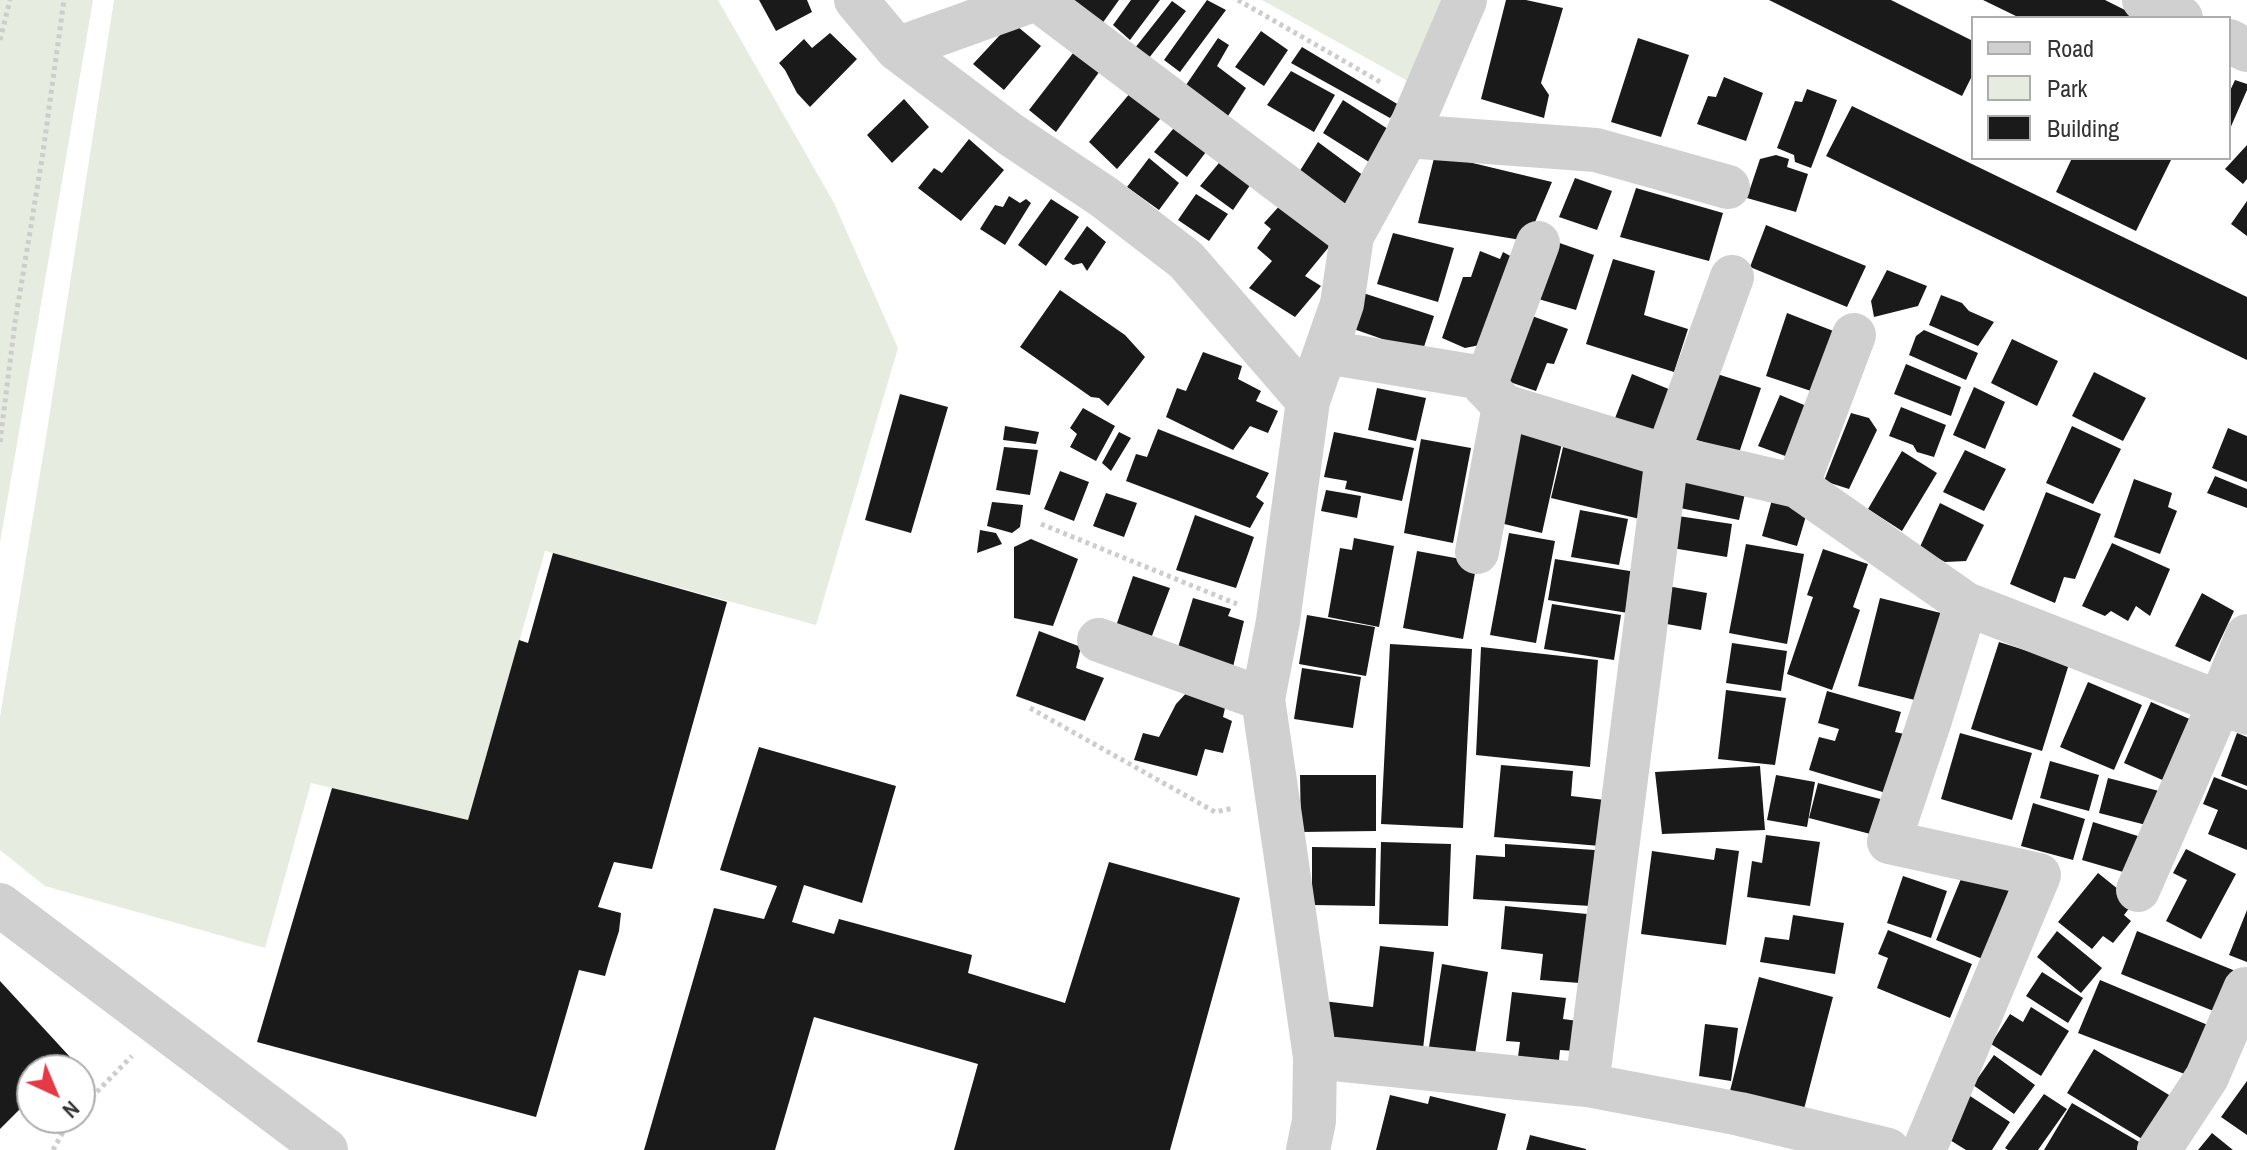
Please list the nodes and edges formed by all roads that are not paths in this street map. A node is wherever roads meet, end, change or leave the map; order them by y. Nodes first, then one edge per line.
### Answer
1 (856, 0) edge
2 (1035, 0) edge
3 (1465, 0) edge
4 (2144, 0) edge
5 (2177, 16) edge
6 (897, 49) junction
7 (1414, 120) junction
8 (1728, 187) dead end
9 (1352, 236) junction
10 (1538, 243) dead end
11 (1732, 277) dead end
12 (1854, 335) dead end
13 (1326, 352) junction
14 (1495, 396) junction
15 (1308, 401) junction
16 (1667, 456) junction
17 (1797, 486) junction
18 (1477, 552) dead end
19 (1966, 604) junction
20 (2247, 636) edge
21 (1099, 640) dead end
22 (1263, 699) junction
23 (2234, 708) edge
24 (2138, 890) dead end
25 (0, 905) edge
26 (2245, 989) dead end
27 (1315, 1057) junction
28 (1587, 1085) junction
29 (326, 1150) edge
30 (1308, 1150) edge
31 (1888, 1150) edge
32 (1924, 1150) edge
33 (2159, 1150) edge

1 - 6 street
2 - 6 street
2 - 9 street
3 - 7 street
4 - 5 street
6 - 15 street
7 - 8 street
7 - 9 street
9 - 13 street
10 - 14 street
11 - 16 street
12 - 17 street
13 - 14 street
13 - 15 street
14 - 16 street
14 - 18 street
15 - 22 street
16 - 17 street
16 - 28 street
17 - 19 street
19 - 23 street
19 - 32 street
20 - 23 street
21 - 22 street
22 - 27 street
23 - 24 street
25 - 29 street
26 - 33 street
27 - 28 street
27 - 30 street
28 - 31 street

